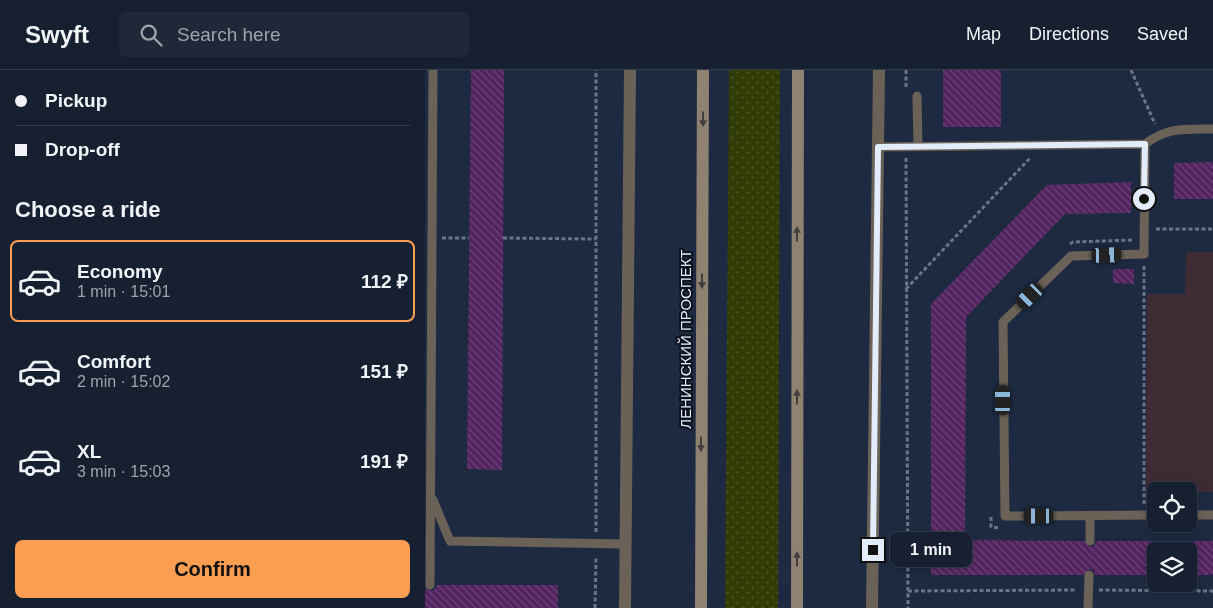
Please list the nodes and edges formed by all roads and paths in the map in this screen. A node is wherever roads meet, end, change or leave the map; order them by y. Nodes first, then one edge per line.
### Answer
1 (433, 70) edge
2 (596, 70) edge
3 (631, 70) edge
4 (703, 70) edge
5 (798, 70) edge
6 (879, 70) edge
7 (906, 70) edge
8 (1131, 70) edge
9 (917, 96) dead end
10 (906, 99) dead end
11 (1213, 129) edge
12 (1159, 134) junction
13 (1145, 144) junction
14 (918, 146) junction
15 (878, 147) junction
16 (906, 147) junction
17 (1034, 153) dead end
18 (1155, 219) dead end
19 (1213, 228) edge
20 (1134, 230) dead end
21 (439, 238) dead end
22 (469, 238) dead end
23 (503, 238) dead end
24 (596, 239) junction
25 (1066, 248) dead end
26 (1144, 254) junction
27 (906, 289) junction
28 (428, 494) edge
29 (991, 508) dead end
30 (1144, 515) junction
31 (1197, 515) edge
32 (1213, 515) edge
33 (1090, 516) junction
34 (1001, 528) dead end
35 (1147, 529) edge
36 (1090, 541) dead end
37 (596, 544) junction
38 (625, 544) junction
39 (1089, 575) dead end
40 (430, 585) dead end
41 (1088, 590) junction
42 (908, 591) junction
43 (1213, 591) edge
44 (595, 608) edge
45 (625, 608) edge
46 (701, 608) edge
47 (797, 608) edge
48 (872, 608) edge
49 (908, 608) edge
50 (1088, 608) edge

1 - 28 lane
2 - 24 path
3 - 38 street
4 -> 46 main road, ЛЕНИНСКИЙ ПРОСПЕКТ
47 -> 5 main road
6 - 15 street
7 - 10 path
8 - 12 path
9 - 14 lane
11 - 12 lane
12 - 13 lane
13 - 14 lane
13 - 26 lane
14 - 16 lane
15 - 16 lane
15 - 48 street
16 - 27 path
17 - 27 path
18 - 19 path
20 - 25 path
21 - 22 path
23 - 24 path
24 - 37 path
26 - 30 path
26 - 33 lane
27 - 42 path
28 - 37 lane
28 - 40 lane
29 - 34 path
30 - 33 lane
30 - 35 path
31 - 32 lane
33 - 36 lane
37 - 38 lane
37 - 44 path
38 - 45 street
39 - 41 lane
41 - 42 path
41 - 43 path
41 - 50 lane
42 - 49 path

